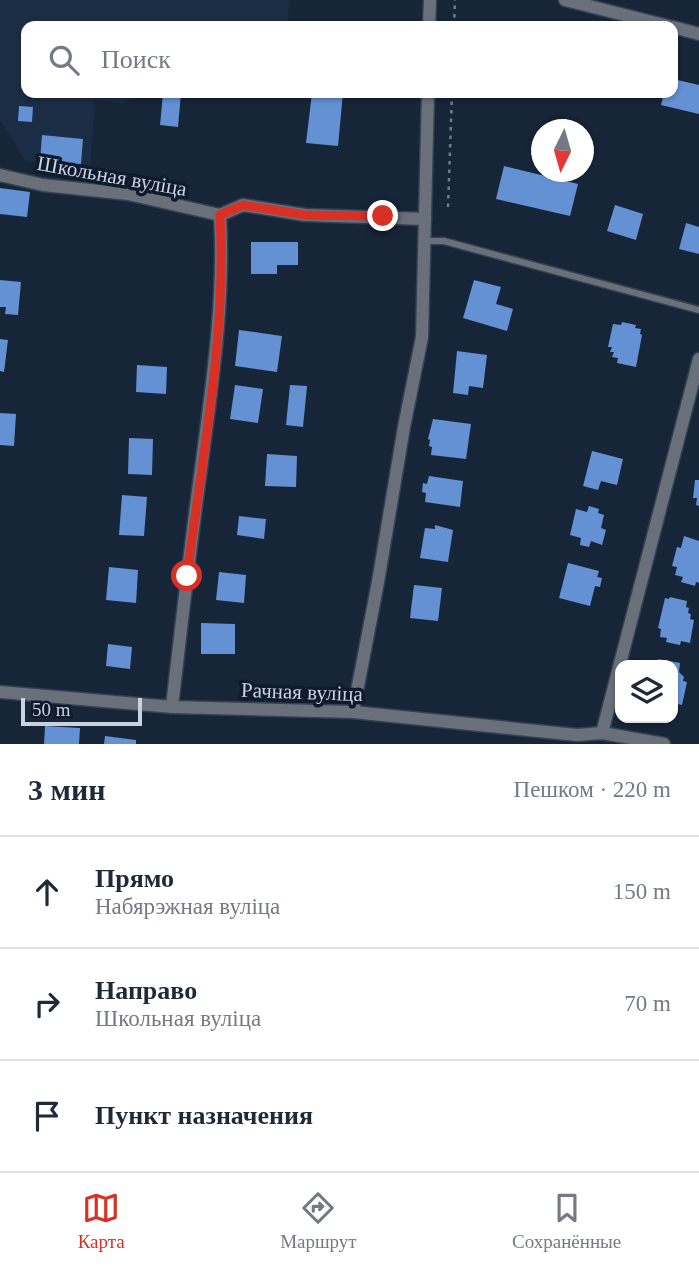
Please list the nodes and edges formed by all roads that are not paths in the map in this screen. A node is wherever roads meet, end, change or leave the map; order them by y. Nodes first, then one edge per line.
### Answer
1 (430, 0) edge
2 (565, 0) edge
3 (429, 21) edge
4 (647, 21) edge
5 (678, 29) edge
6 (699, 34) edge
7 (428, 98) edge
8 (0, 175) edge
9 (220, 215) junction
10 (425, 219) junction
11 (424, 241) junction
12 (699, 310) edge
13 (699, 359) edge
14 (0, 692) edge
15 (173, 707) junction
16 (353, 712) junction
17 (602, 733) junction
18 (664, 744) edge

1 - 3 street
2 - 4 street
5 - 6 street
7 - 10 street
8 - 9 street, Школьная вуліца
9 - 10 street, Школьная вуліца
9 - 15 street
10 - 11 street
11 - 12 lane
11 - 16 street
13 - 17 street
14 - 15 street, Рачная вуліца
15 - 16 street, Рачная вуліца
16 - 17 street, Рачная вуліца
17 - 18 street, Рачная вуліца

